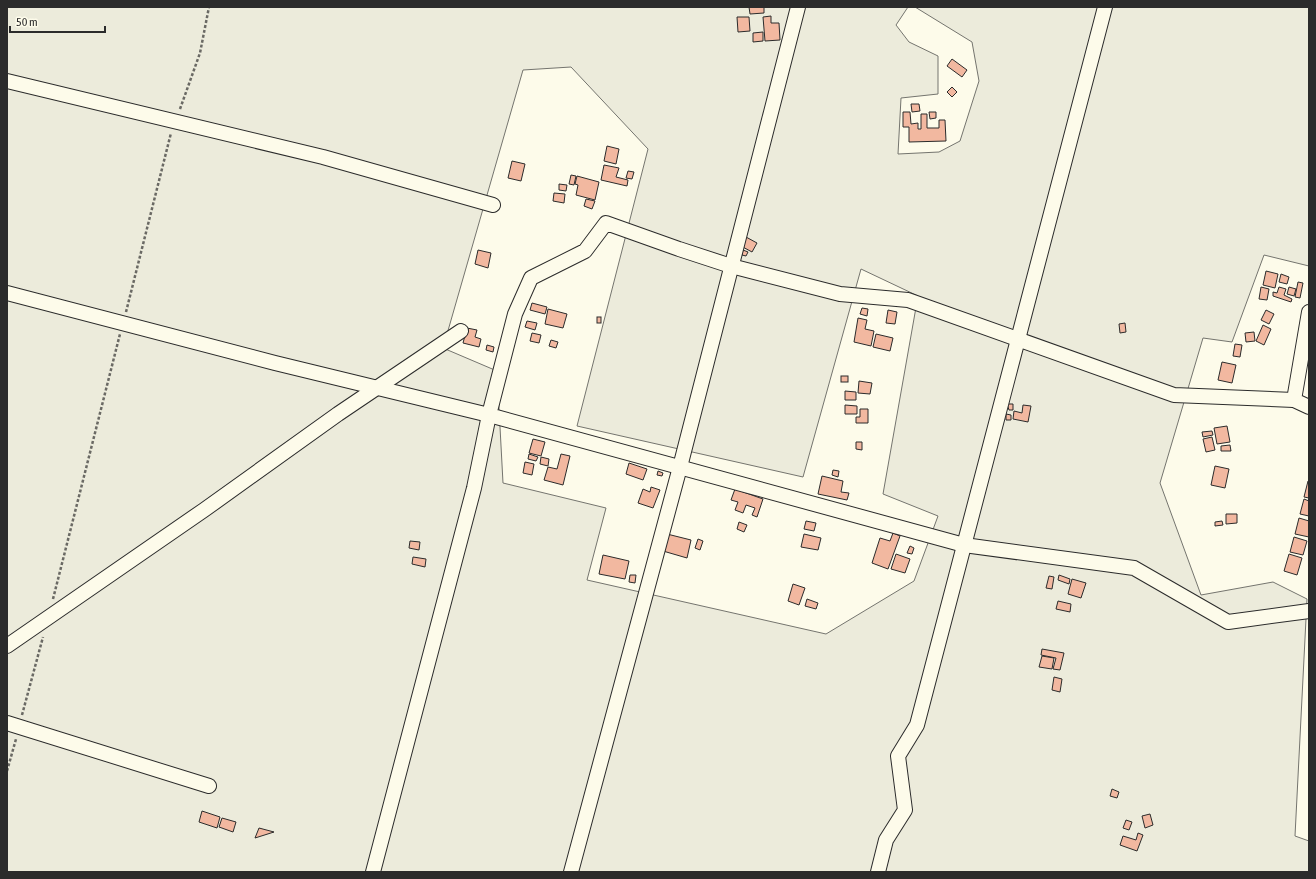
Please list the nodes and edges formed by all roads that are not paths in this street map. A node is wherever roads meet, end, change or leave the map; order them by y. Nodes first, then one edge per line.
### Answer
1 (798, 7) edge
2 (1105, 7) edge
3 (7, 81) edge
4 (492, 205) dead end
5 (732, 266) junction
6 (7, 294) edge
7 (1309, 312) edge
8 (461, 331) dead end
9 (1018, 338) junction
10 (377, 388) junction
11 (1294, 400) junction
12 (1309, 407) edge
13 (489, 415) junction
14 (680, 467) junction
15 (964, 545) junction
16 (1309, 611) edge
17 (7, 646) edge
18 (13, 725) edge
19 (209, 786) dead end
20 (372, 872) edge
21 (571, 872) edge
22 (878, 872) edge

1 - 5 street
2 - 9 street
3 - 4 street
5 - 9 street
5 - 13 street
5 - 14 street
6 - 10 street
7 - 11 street
8 - 10 street
9 - 11 street
9 - 15 street
10 - 13 street
10 - 17 street
11 - 12 street
13 - 14 street
13 - 20 street
14 - 15 street
14 - 21 street
15 - 16 street
15 - 22 street
18 - 19 street

